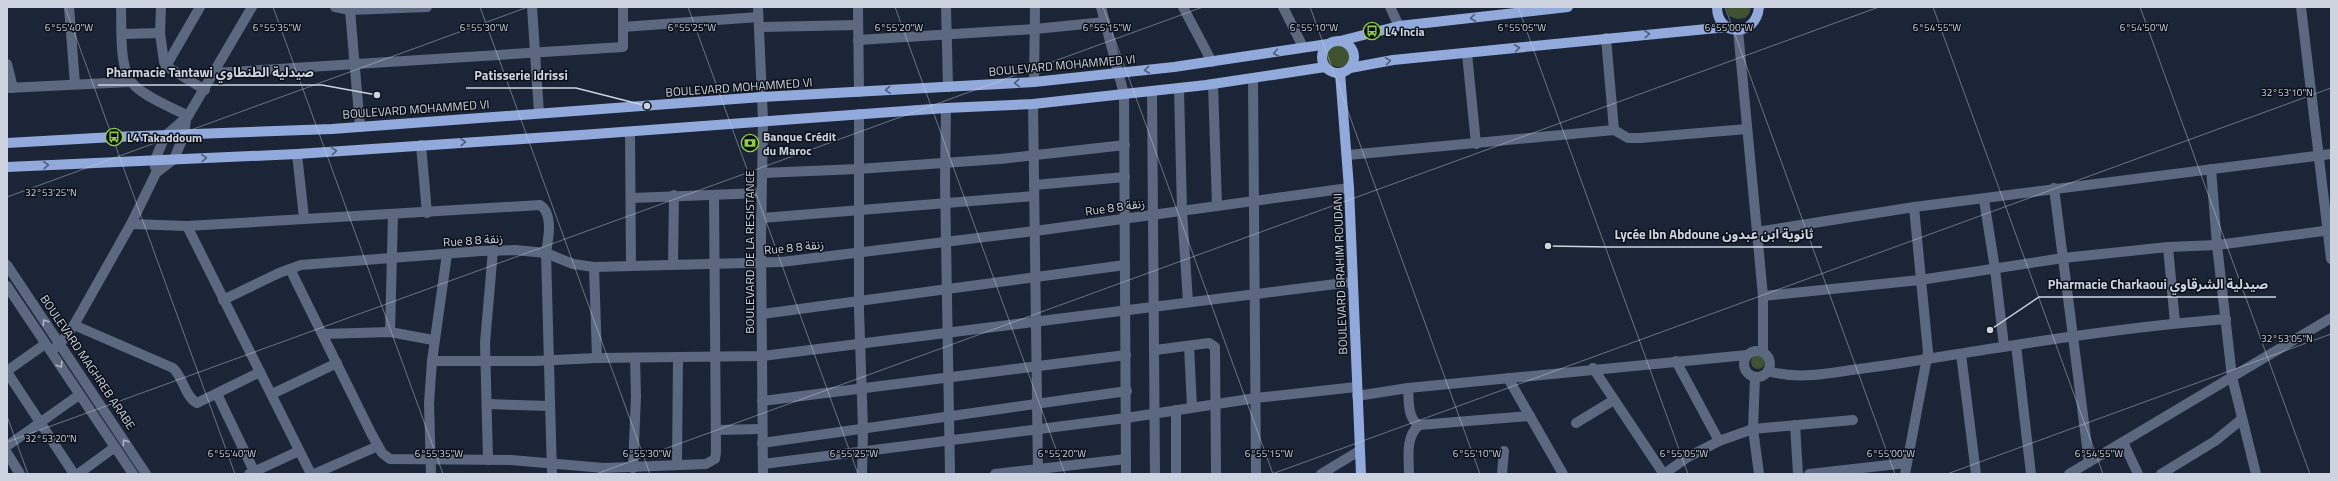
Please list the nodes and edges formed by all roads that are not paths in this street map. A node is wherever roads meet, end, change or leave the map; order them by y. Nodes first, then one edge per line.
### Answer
1 (69, 7) edge
2 (121, 7) edge
3 (161, 7) edge
4 (200, 7) edge
5 (252, 7) edge
6 (335, 7) edge
7 (395, 7) edge
8 (425, 7) edge
9 (532, 7) edge
10 (623, 7) edge
11 (858, 7) edge
12 (946, 7) edge
13 (1035, 7) edge
14 (1101, 7) edge
15 (1183, 7) edge
16 (1283, 7) edge
17 (1390, 7) edge
18 (1568, 7) edge
19 (1717, 7) edge
20 (1759, 7) edge
21 (2301, 7) edge
22 (350, 10) junction
23 (758, 17) edge
24 (1105, 22) junction
25 (858, 25) junction
26 (1399, 26) junction
27 (623, 27) junction
28 (1727, 27) junction
29 (1035, 29) junction
30 (1738, 30) junction
31 (160, 33) junction
32 (122, 34) junction
33 (947, 36) junction
34 (1606, 38) junction
35 (858, 40) junction
36 (1340, 40) junction
37 (1328, 44) junction
38 (1303, 47) junction
39 (534, 53) junction
40 (1467, 54) junction
41 (1212, 62) junction
42 (7, 64) edge
43 (354, 64) junction
44 (166, 66) junction
45 (1325, 67) junction
46 (1350, 68) junction
47 (215, 73) junction
48 (1120, 73) junction
49 (1340, 73) junction
50 (1253, 79) junction
51 (130, 82) junction
52 (1034, 82) junction
53 (75, 84) junction
54 (1213, 84) junction
55 (948, 87) junction
56 (10, 88) edge
57 (1179, 89) junction
58 (205, 90) junction
59 (859, 92) junction
60 (1152, 92) junction
61 (1124, 94) junction
62 (762, 97) junction
63 (1033, 104) junction
64 (946, 108) junction
65 (539, 113) junction
66 (859, 114) junction
67 (187, 118) junction
68 (763, 120) junction
69 (360, 127) junction
70 (1747, 128) junction
71 (1614, 130) junction
72 (630, 132) junction
73 (184, 135) junction
74 (165, 136) junction
75 (7, 143) edge
76 (1476, 144) junction
77 (421, 145) junction
78 (1125, 145) junction
79 (297, 154) junction
80 (2331, 154) edge
81 (1348, 155) junction
82 (2318, 155) junction
83 (1034, 156) junction
84 (174, 159) junction
85 (155, 160) junction
86 (945, 162) junction
87 (7, 167) edge
88 (858, 169) junction
89 (2212, 169) junction
90 (156, 173) junction
91 (762, 173) junction
92 (1125, 177) junction
93 (1034, 185) junction
94 (1349, 188) junction
95 (2054, 188) junction
96 (761, 193) junction
97 (674, 195) junction
98 (714, 195) junction
99 (1034, 196) junction
100 (632, 198) junction
101 (1254, 200) junction
102 (1984, 200) junction
103 (946, 203) junction
104 (1217, 206) junction
105 (1914, 207) junction
106 (859, 209) junction
107 (1182, 211) junction
108 (428, 213) junction
109 (393, 215) junction
110 (1154, 215) junction
111 (304, 218) junction
112 (761, 218) junction
113 (1124, 220) junction
114 (131, 224) junction
115 (187, 226) junction
116 (2329, 230) edge
117 (1035, 232) junction
118 (1757, 232) junction
119 (947, 242) junction
120 (2217, 245) junction
121 (2168, 247) junction
122 (493, 250) junction
123 (546, 253) junction
124 (860, 253) junction
125 (447, 254) junction
126 (392, 258) junction
127 (2063, 258) junction
128 (2331, 259) edge
129 (762, 263) junction
130 (673, 264) junction
131 (714, 264) junction
132 (7, 265) edge
133 (631, 265) junction
134 (1125, 265) junction
135 (594, 267) junction
136 (290, 269) junction
137 (1995, 269) junction
138 (1036, 277) junction
139 (1920, 280) junction
140 (1352, 282) junction
141 (7, 286) edge
142 (948, 289) junction
143 (1255, 294) junction
144 (1763, 296) junction
145 (10, 297) edge
146 (223, 300) junction
147 (860, 301) junction
148 (1188, 302) junction
149 (1154, 306) junction
150 (1125, 310) junction
151 (762, 314) junction
152 (2331, 318) edge
153 (2226, 319) junction
154 (1036, 321) junction
155 (2175, 323) junction
156 (74, 325) junction
157 (390, 332) junction
158 (947, 332) junction
159 (323, 334) junction
160 (2072, 336) junction
161 (433, 340) junction
162 (860, 343) junction
163 (60, 344) junction
164 (2016, 345) junction
165 (1189, 346) junction
166 (2004, 346) junction
167 (48, 348) junction
168 (1155, 350) junction
169 (1763, 351) junction
170 (1961, 354) junction
171 (1126, 355) junction
172 (1747, 355) junction
173 (714, 356) junction
174 (762, 356) junction
175 (678, 357) junction
176 (596, 358) junction
177 (635, 358) junction
178 (432, 360) junction
179 (550, 360) junction
180 (1926, 360) junction
181 (485, 361) junction
182 (1676, 361) junction
183 (337, 363) junction
184 (1036, 366) junction
185 (1593, 368) junction
186 (7, 371) edge
187 (260, 372) junction
188 (1768, 372) junction
189 (948, 377) junction
190 (1755, 377) junction
191 (2232, 377) junction
192 (1508, 378) junction
193 (862, 388) junction
194 (1408, 388) junction
195 (1127, 391) junction
196 (1357, 392) junction
197 (218, 394) junction
198 (272, 394) junction
199 (79, 395) junction
200 (1256, 398) junction
201 (1614, 400) junction
202 (762, 401) junction
203 (488, 404) junction
204 (1037, 404) junction
205 (1216, 404) junction
206 (550, 406) junction
207 (1192, 407) junction
208 (1176, 410) junction
209 (1154, 414) junction
210 (950, 416) junction
211 (1530, 416) junction
212 (1126, 418) junction
213 (2242, 419) junction
214 (1853, 420) dead end
215 (41, 422) junction
216 (1576, 423) dead end
217 (1419, 425) junction
218 (1795, 425) junction
219 (762, 429) junction
220 (863, 429) junction
221 (1037, 429) junction
222 (1753, 429) junction
223 (716, 430) junction
224 (950, 440) junction
225 (1719, 440) junction
226 (2123, 442) junction
227 (762, 443) junction
228 (7, 446) edge
229 (378, 446) junction
230 (115, 447) junction
231 (1360, 450) junction
232 (299, 451) junction
233 (1504, 451) dead end
234 (862, 452) junction
235 (7, 453) edge
236 (431, 458) junction
237 (1126, 459) junction
238 (488, 460) junction
239 (2089, 462) junction
240 (1907, 463) junction
241 (677, 465) junction
242 (633, 468) junction
243 (552, 469) edge
244 (763, 469) edge
245 (1864, 471) edge
246 (251, 472) edge
247 (1038, 472) edge
248 (1664, 473) edge
249 (2073, 473) edge
250 (20, 474) edge
251 (74, 474) edge
252 (78, 474) edge
253 (133, 474) edge
254 (146, 474) edge
255 (312, 474) edge
256 (431, 474) edge
257 (862, 474) edge
258 (950, 474) edge
259 (995, 474) edge
260 (1126, 474) edge
261 (1155, 474) edge
262 (1176, 474) edge
263 (1216, 474) edge
264 (1256, 474) edge
265 (1321, 474) edge
266 (1361, 474) edge
267 (1410, 474) edge
268 (1502, 474) edge
269 (1563, 474) edge
270 (1759, 474) edge
271 (1798, 474) edge
272 (1809, 474) edge
273 (1905, 474) edge
274 (1976, 474) edge
275 (2031, 474) edge
276 (2138, 474) edge
277 (2161, 474) edge
278 (2256, 474) edge

1 - 53 street
2 - 32 street
3 - 31 street
4 - 44 street
5 - 47 street
6 - 22 street
7 - 8 street
7 - 22 street
9 - 39 street
10 - 27 street
11 - 25 street
12 - 33 street
13 - 29 street
14 - 24 street
15 - 41 street
16 - 38 street
17 - 26 street
18 -> 26 main road
19 - 28 main road
20 - 30 main road
21 - 82 street
22 - 43 street
23 - 25 street
23 - 27 street
23 - 62 street, BOULEVARD DE LA RESISTANCE
24 - 29 street
24 - 48 street
25 - 35 street
26 - 36 main road
27 - 39 street
28 - 30 main road
34 -> 28 main road
29 - 33 street
29 - 52 street
30 - 70 street
31 - 32 street
31 - 44 street
32 - 51 street
33 - 35 street
33 - 55 street
40 -> 34 main road
34 - 71 street
35 - 59 street
36 - 37 main road
36 - 46 main road
37 - 38 main road, BOULEVARD MOHAMMED VI
37 - 45 main road
38 -> 41 main road, BOULEVARD MOHAMMED VI
39 - 43 street
39 - 65 street
46 -> 40 main road
40 - 76 street
41 -> 48 main road, BOULEVARD MOHAMMED VI
42 - 56 street
43 - 47 street
43 - 69 street
44 - 58 street
45 - 49 main road
45 - 50 main road
46 - 49 main road
47 - 58 street
48 - 52 main road, BOULEVARD MOHAMMED VI
48 - 61 street
49 - 81 main road, BOULEVARD BRAHIM ROUDANI
50 - 54 main road
50 - 101 street
51 - 53 street
51 - 67 street
52 -> 55 main road, BOULEVARD MOHAMMED VI
53 - 56 street
54 - 57 main road
54 - 104 street
55 -> 59 main road, BOULEVARD MOHAMMED VI
57 - 60 main road
57 - 107 street
58 - 67 street
59 - 62 main road, BOULEVARD MOHAMMED VI
60 - 61 main road
60 - 110 street
61 - 63 main road
61 - 78 street
62 - 65 main road, BOULEVARD MOHAMMED VI
62 - 68 street, BOULEVARD DE LA RESISTANCE
63 - 64 main road
63 - 83 street
64 - 66 main road
64 - 86 street
65 - 69 main road, BOULEVARD MOHAMMED VI
66 - 68 main road
66 - 88 street
67 - 73 street
67 - 74 street
68 - 72 main road
68 - 91 street, BOULEVARD DE LA RESISTANCE
69 - 73 main road, BOULEVARD MOHAMMED VI
70 - 71 street
70 - 118 street
71 - 76 street
77 -> 72 main road
72 - 100 street
73 - 74 main road, BOULEVARD MOHAMMED VI
73 - 84 street
74 - 75 main road, BOULEVARD MOHAMMED VI
74 - 85 street
76 - 81 street
79 -> 77 main road
77 - 108 street
78 - 83 street
78 - 92 street
84 -> 79 main road
79 - 111 street
80 - 82 street
81 - 94 main road, BOULEVARD BRAHIM ROUDANI
82 - 89 street
82 - 116 street
83 - 86 street
83 - 93 street
84 - 85 main road
84 - 90 street
87 -> 85 main road
85 - 90 street
86 - 88 street
86 - 103 street
88 - 91 street
88 - 106 street
89 - 95 street
89 - 120 street
90 - 114 street
91 - 96 street, BOULEVARD DE LA RESISTANCE
92 - 93 street
92 - 113 street
93 - 99 street
94 - 101 street, Rue 8 8 زنقة
94 - 140 main road, BOULEVARD BRAHIM ROUDANI
95 - 102 street
95 - 127 street
96 - 98 street
96 - 112 street, BOULEVARD DE LA RESISTANCE
97 - 98 street
97 - 100 street
97 - 130 street
98 - 131 street
99 - 103 street
99 - 117 street
100 - 133 street
101 - 104 street, Rue 8 8 زنقة
101 - 143 street
102 - 105 street
102 - 137 street
103 - 106 street
103 - 119 street
104 - 107 street, Rue 8 8 زنقة
105 - 118 street
105 - 139 street
106 - 112 street
106 - 124 street
107 - 110 street, Rue 8 8 زنقة
107 - 148 street
108 - 109 street
108 - 123 street
109 - 111 street
109 - 126 street
110 - 113 street, Rue 8 8 زنقة
110 - 149 street
111 - 115 street
112 - 129 street, BOULEVARD DE LA RESISTANCE
113 - 117 street, Rue 8 8 زنقة
113 - 134 street
114 - 115 street
114 - 156 street
115 - 146 street
116 - 120 street
116 - 128 street
117 - 119 street, Rue 8 8 زنقة
117 - 138 street
118 - 144 street
119 - 124 street, Rue 8 8 زنقة
119 - 142 street
120 - 121 street
120 - 153 street
121 - 127 street
121 - 155 street
122 - 123 street, Rue 8 8 زنقة
122 - 125 street, Rue 8 8 زنقة
122 - 181 street
123 - 135 street, Rue 8 8 زنقة
123 - 179 street
124 - 129 street, Rue 8 8 زنقة
124 - 147 street
125 - 126 street, Rue 8 8 زنقة
125 - 161 street
126 - 136 street, Rue 8 8 زنقة
126 - 157 street
127 - 137 street
127 - 160 street
129 - 131 street, Rue 8 8 زنقة
129 - 151 street, BOULEVARD DE LA RESISTANCE
130 - 131 street, Rue 8 8 زنقة
130 - 133 street, Rue 8 8 زنقة
131 - 173 street
163 -> 132 street, BOULEVARD MAGHREB ARABE
133 - 135 street, Rue 8 8 زنقة
134 - 138 street
134 - 150 street
135 - 176 street
136 - 146 street, Rue 8 8 زنقة
136 - 159 street
137 - 139 street
137 - 166 street
138 - 142 street
138 - 154 street
139 - 144 street
139 - 180 street
140 - 143 street
140 - 196 main road, BOULEVARD BRAHIM ROUDANI
141 - 145 street, BOULEVARD MAGHREB ARABE
142 - 147 street
142 - 158 street
143 - 148 street
143 - 200 street
144 - 169 street
145 - 167 street, BOULEVARD MAGHREB ARABE
146 - 187 street
147 - 151 street
147 - 162 street
148 - 149 street
149 - 150 street
149 - 168 street
150 - 154 street
150 - 171 street
151 - 174 street, BOULEVARD DE LA RESISTANCE
152 - 191 street
153 - 155 street
153 - 191 street
154 - 158 street
154 - 184 street
155 - 160 street
156 - 163 street
156 - 197 street
157 - 159 street
157 - 161 street
158 - 162 street
158 - 189 street
159 - 183 street
160 - 164 street
160 - 239 street
161 - 178 street
162 - 174 street
162 - 193 street
163 - 167 street
254 -> 163 street, BOULEVARD MAGHREB ARABE
164 - 166 street
164 - 275 street
165 - 168 street
165 - 205 street
165 - 207 street
166 - 170 street
167 - 186 street
167 -> 199 street, BOULEVARD MAGHREB ARABE
168 - 209 street
169 - 172 street
169 - 188 street
170 - 180 street
170 - 274 street
171 - 184 street
171 - 195 street
172 - 182 street
172 - 190 street
173 - 174 street
173 - 175 street
173 - 223 street
174 - 202 street, BOULEVARD DE LA RESISTANCE
175 - 177 street
175 - 241 street
176 - 177 street
176 - 179 street
177 - 242 street
178 - 181 street
178 - 236 street
179 - 181 street
179 - 206 street
180 - 188 street
180 - 240 street
181 - 203 street
182 - 185 street
182 - 225 street
183 - 198 street
183 - 229 street
184 - 189 street
184 - 204 street
185 - 192 street
185 - 201 street
186 - 215 street
187 - 197 street
187 - 198 street
188 - 190 street
189 - 193 street
189 - 210 street
190 - 222 street
191 - 213 street
191 - 226 street
192 - 194 street
192 - 211 street
193 - 202 street
193 - 220 street
194 - 196 street
194 - 217 street
195 - 204 street
195 - 212 street
196 - 200 street
196 - 231 main road, BOULEVARD BRAHIM ROUDANI
197 - 246 street
198 - 232 street
199 - 215 street
199 - 230 street, BOULEVARD MAGHREB ARABE
200 - 205 street
200 - 264 street
201 - 216 street
201 - 248 street
202 - 219 street, BOULEVARD DE LA RESISTANCE
203 - 206 street
203 - 238 street
204 - 210 street
204 - 221 street
205 - 207 street
205 - 263 street
206 - 243 street
207 - 208 street
208 - 209 street
208 - 262 street
209 - 212 street
209 - 261 street
210 - 220 street
210 - 224 street
211 - 217 street
211 - 269 street
212 - 221 street
212 - 237 street
213 - 277 street
213 - 278 street
214 - 218 street
215 - 228 street
215 - 251 street
217 - 267 street
218 - 222 street
218 - 271 street
219 - 223 street
219 - 227 street, BOULEVARD DE LA RESISTANCE
220 - 227 street
220 - 234 street
221 - 224 street
221 - 247 street
222 - 225 street
222 - 270 street
223 - 241 street
224 - 234 street
224 - 258 street
225 - 248 street
226 - 239 street
226 - 276 street
227 - 244 street, BOULEVARD DE LA RESISTANCE
229 - 236 street
229 - 255 street
230 - 252 street
230 - 253 street, BOULEVARD MAGHREB ARABE
231 - 265 street
231 - 266 main road, BOULEVARD BRAHIM ROUDANI
232 - 246 street
232 - 255 street
233 - 268 street
234 - 244 street
234 - 257 street
235 - 250 street
236 - 238 street
236 - 256 street
237 - 247 street
237 - 260 street
238 - 243 street
239 - 249 street
240 - 245 street
240 - 273 street
241 - 242 street
242 - 243 street
245 - 272 street
247 - 259 street

